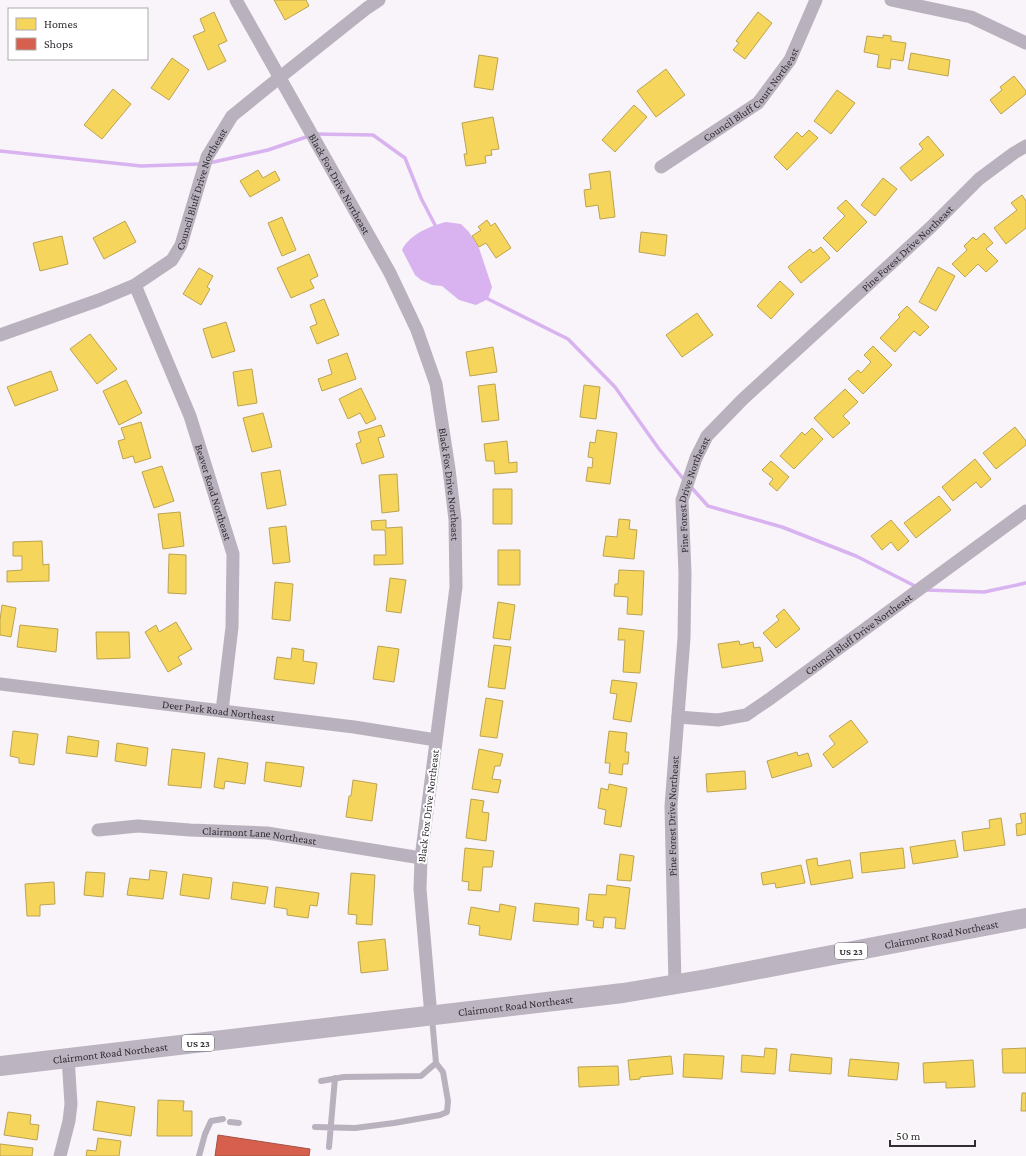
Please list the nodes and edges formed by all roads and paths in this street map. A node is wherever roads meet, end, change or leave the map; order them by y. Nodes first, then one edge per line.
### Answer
1 (236, 0) edge
2 (379, 0) edge
3 (816, 0) edge
4 (891, 0) edge
5 (1026, 43) edge
6 (279, 78) junction
7 (1026, 146) edge
8 (661, 167) dead end
9 (135, 285) junction
10 (0, 335) edge
11 (1026, 511) edge
12 (0, 684) edge
13 (222, 711) junction
14 (678, 717) junction
15 (436, 740) junction
16 (98, 830) dead end
17 (421, 858) junction
18 (1026, 918) edge
19 (675, 985) junction
20 (432, 1016) junction
21 (68, 1058) junction
22 (436, 1063) junction
23 (0, 1066) edge
24 (334, 1078) junction
25 (321, 1081) dead end
26 (223, 1119) dead end
27 (230, 1122) dead end
28 (239, 1123) dead end
29 (315, 1127) dead end
30 (331, 1128) junction
31 (329, 1147) dead end
32 (60, 1156) edge
33 (200, 1156) edge

1 - 6 street, Black Fox Drive Northeast
2 - 6 street, Council Bluff Drive Northeast
3 - 8 street, Council Bluff Court Northeast
4 - 5 street
6 - 9 street, Council Bluff Drive Northeast
6 - 15 street, Black Fox Drive Northeast
7 - 14 street, Pine Forest Drive Northeast
9 - 10 street, Council Bluff Drive Northeast
9 - 13 street, Beaver Road Northeast
11 - 14 street, Council Bluff Drive Northeast
12 - 13 street, Deer Park Road Northeast
13 - 15 street, Deer Park Road Northeast
14 - 19 street, Pine Forest Drive Northeast
15 - 17 street, Black Fox Drive Northeast
16 - 17 street, Clairmont Lane Northeast
17 - 20 street, Black Fox Drive Northeast
18 - 19 main road, Clairmont Road Northeast / US 23
19 - 20 main road, Clairmont Road Northeast / US 23
20 - 21 main road, Clairmont Road Northeast / US 23
20 - 22 lane
21 - 23 main road, Clairmont Road Northeast / US 23
21 - 32 street
22 - 24 lane
22 - 30 lane
24 - 25 lane
24 - 30 lane
26 - 33 lane
27 - 28 lane
29 - 30 lane
30 - 31 lane

